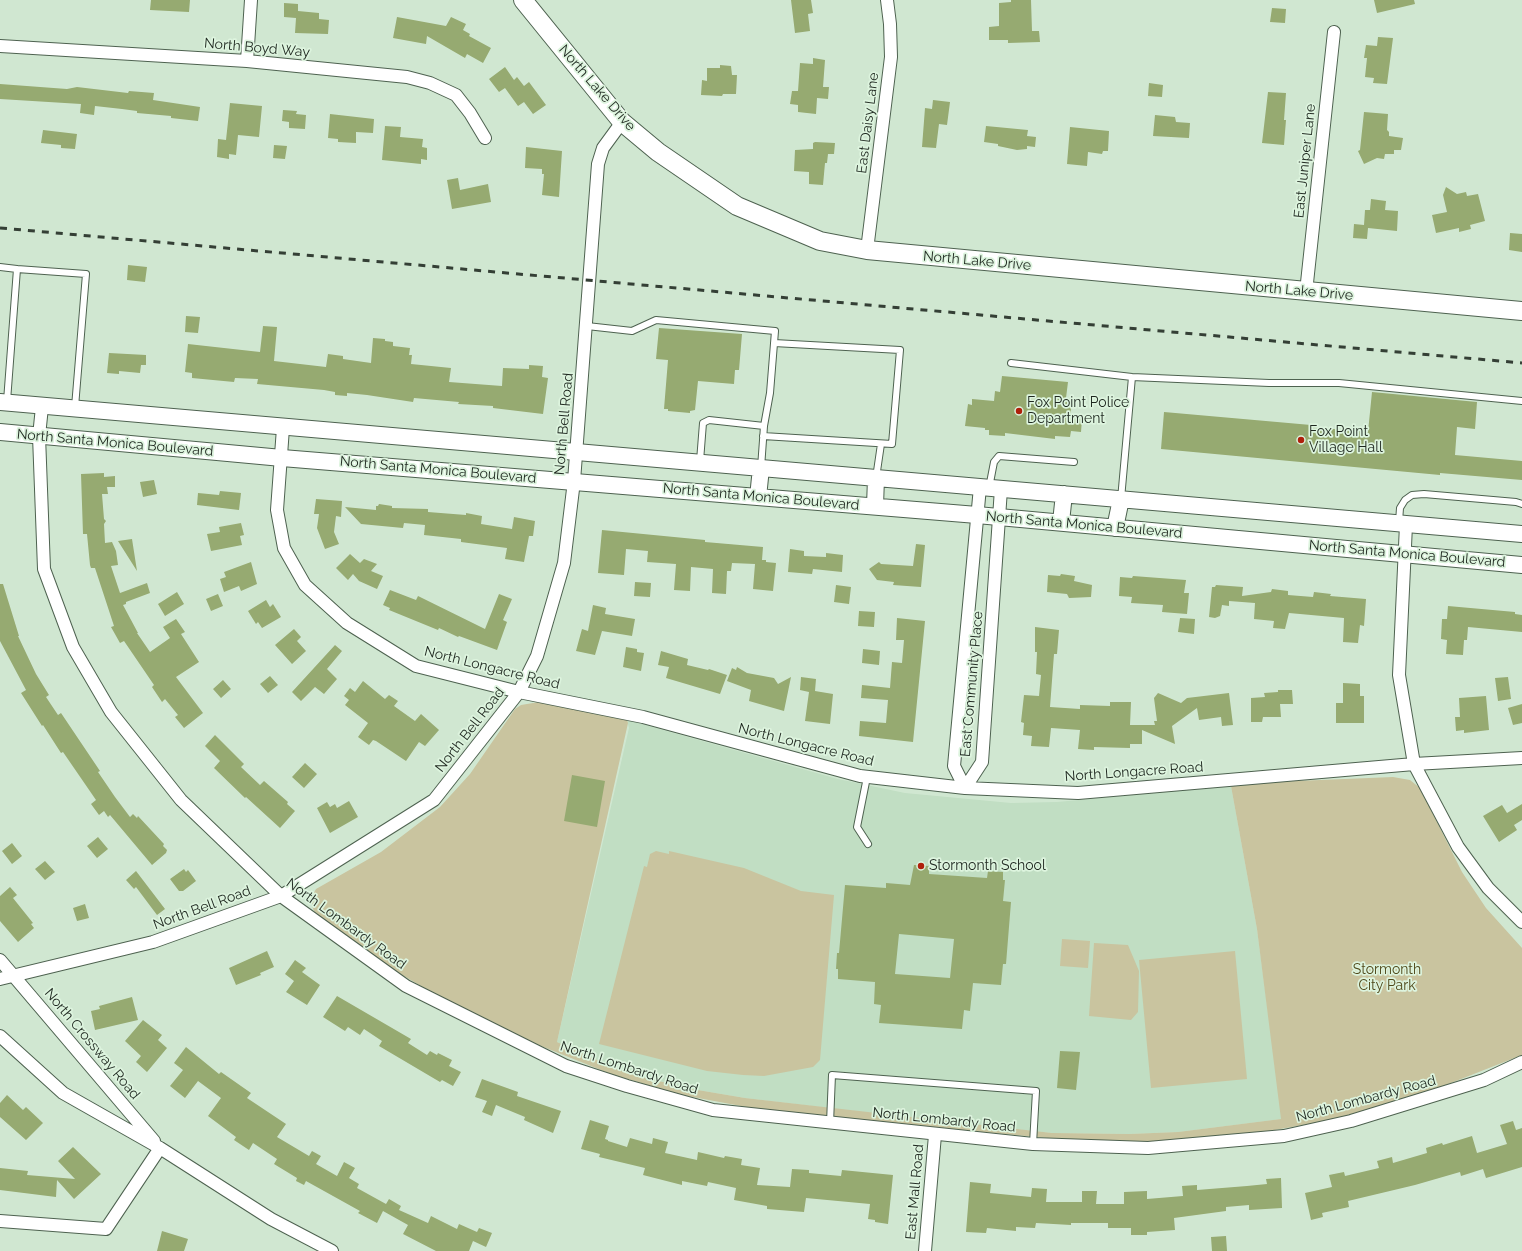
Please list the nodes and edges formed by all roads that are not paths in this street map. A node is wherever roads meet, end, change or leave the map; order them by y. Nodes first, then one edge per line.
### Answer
1 (251, 0) edge
2 (523, 0) edge
3 (887, 0) edge
4 (1334, 32) dead end
5 (0, 46) edge
6 (247, 61) junction
7 (622, 122) junction
8 (485, 138) dead end
9 (868, 250) junction
10 (0, 267) edge
11 (17, 269) junction
12 (1306, 292) junction
13 (1522, 311) edge
14 (587, 326) junction
15 (774, 343) junction
16 (1012, 363) dead end
17 (1132, 377) junction
18 (1522, 401) edge
19 (3, 403) edge
20 (42, 406) junction
21 (75, 410) junction
22 (764, 426) junction
23 (283, 428) junction
24 (0, 432) edge
25 (39, 436) junction
26 (763, 436) junction
27 (881, 444) junction
28 (576, 452) junction
29 (282, 458) junction
30 (700, 462) junction
31 (1074, 462) dead end
32 (761, 468) junction
33 (876, 478) junction
34 (574, 482) junction
35 (990, 488) junction
36 (1064, 494) junction
37 (758, 497) junction
38 (1121, 499) junction
39 (1522, 504) edge
40 (875, 506) junction
41 (977, 515) junction
42 (998, 517) junction
43 (1061, 522) junction
44 (1402, 524) junction
45 (1115, 528) junction
46 (1522, 534) edge
47 (1403, 554) junction
48 (1522, 565) edge
49 (519, 692) junction
50 (1522, 758) edge
51 (1414, 764) junction
52 (867, 777) junction
53 (965, 788) junction
54 (868, 844) dead end
55 (280, 896) junction
56 (1522, 922) edge
57 (0, 960) edge
58 (15, 976) junction
59 (0, 979) edge
60 (0, 1036) edge
61 (1522, 1062) edge
62 (830, 1123) junction
63 (935, 1135) junction
64 (1033, 1144) junction
65 (160, 1148) junction
66 (0, 1221) edge
67 (332, 1251) edge
68 (925, 1251) edge

1 - 6 street
2 - 7 main road, North Lake Drive
3 - 9 street, East Daisy Lane
4 - 12 street, East Juniper Lane
5 - 6 street, North Boyd Way
6 - 8 street, North Boyd Way
7 - 9 main road, North Lake Drive
7 - 14 street, North Bell Road
9 - 12 main road, North Lake Drive
10 - 11 lane
11 - 19 lane
11 - 21 lane
12 - 13 main road, North Lake Drive
14 - 15 lane
14 - 28 street, North Bell Road
15 - 22 lane
15 - 27 lane
16 - 17 lane
17 - 18 lane
17 - 38 lane
19 - 20 street, North Santa Monica Boulevard
20 - 21 street, North Santa Monica Boulevard
20 - 25 street, North Lombardy Road
21 - 23 street, North Santa Monica Boulevard
22 - 26 lane
22 - 30 lane
23 - 28 street, North Santa Monica Boulevard
23 - 29 street, North Longacre Road
24 - 25 street, North Santa Monica Boulevard
25 - 29 street, North Santa Monica Boulevard
25 - 55 street, North Lombardy Road
26 - 27 lane
26 - 32 lane
27 - 33 lane
28 - 30 street, North Santa Monica Boulevard
28 - 34 street, North Bell Road
29 - 34 street, North Santa Monica Boulevard
29 - 49 street, North Longacre Road
30 - 32 street, North Santa Monica Boulevard
31 - 35 lane
32 - 33 street, North Santa Monica Boulevard
32 - 37 street
33 - 35 street, North Santa Monica Boulevard
33 - 40 street
34 - 37 street, North Santa Monica Boulevard
34 - 49 street, North Bell Road
35 - 36 street, North Santa Monica Boulevard
35 - 41 street, East Community Place
35 - 42 street, East Community Place
36 - 38 street, North Santa Monica Boulevard
36 - 43 street
37 - 40 street, North Santa Monica Boulevard
38 - 44 street, North Santa Monica Boulevard
38 - 45 street
39 - 44 lane
40 - 41 street, North Santa Monica Boulevard
41 - 42 street, North Santa Monica Boulevard
41 - 53 street, East Community Place
42 - 43 street, North Santa Monica Boulevard
42 - 53 street, East Community Place
43 - 45 street, North Santa Monica Boulevard
44 - 46 street, North Santa Monica Boulevard
44 - 47 street
45 - 47 street, North Santa Monica Boulevard
47 - 48 street, North Santa Monica Boulevard
47 - 51 street
49 - 52 street, North Longacre Road
49 - 55 street, North Bell Road
50 - 51 street, North Longacre Road
51 - 53 street, North Longacre Road
51 - 56 street
52 - 53 street, North Longacre Road
52 - 54 lane
55 - 58 street, North Bell Road
55 - 62 street, North Lombardy Road
57 - 58 street, North Crossway Road
58 - 59 street, North Bell Road
58 - 65 street, North Crossway Road
60 - 65 street, North Crossway Road
61 - 64 street, North Lombardy Road
62 - 63 street, North Lombardy Road
62 - 64 lane
63 - 64 street, North Lombardy Road
63 - 68 street, East Mall Road
65 - 66 street
65 - 67 street, North Crossway Road

